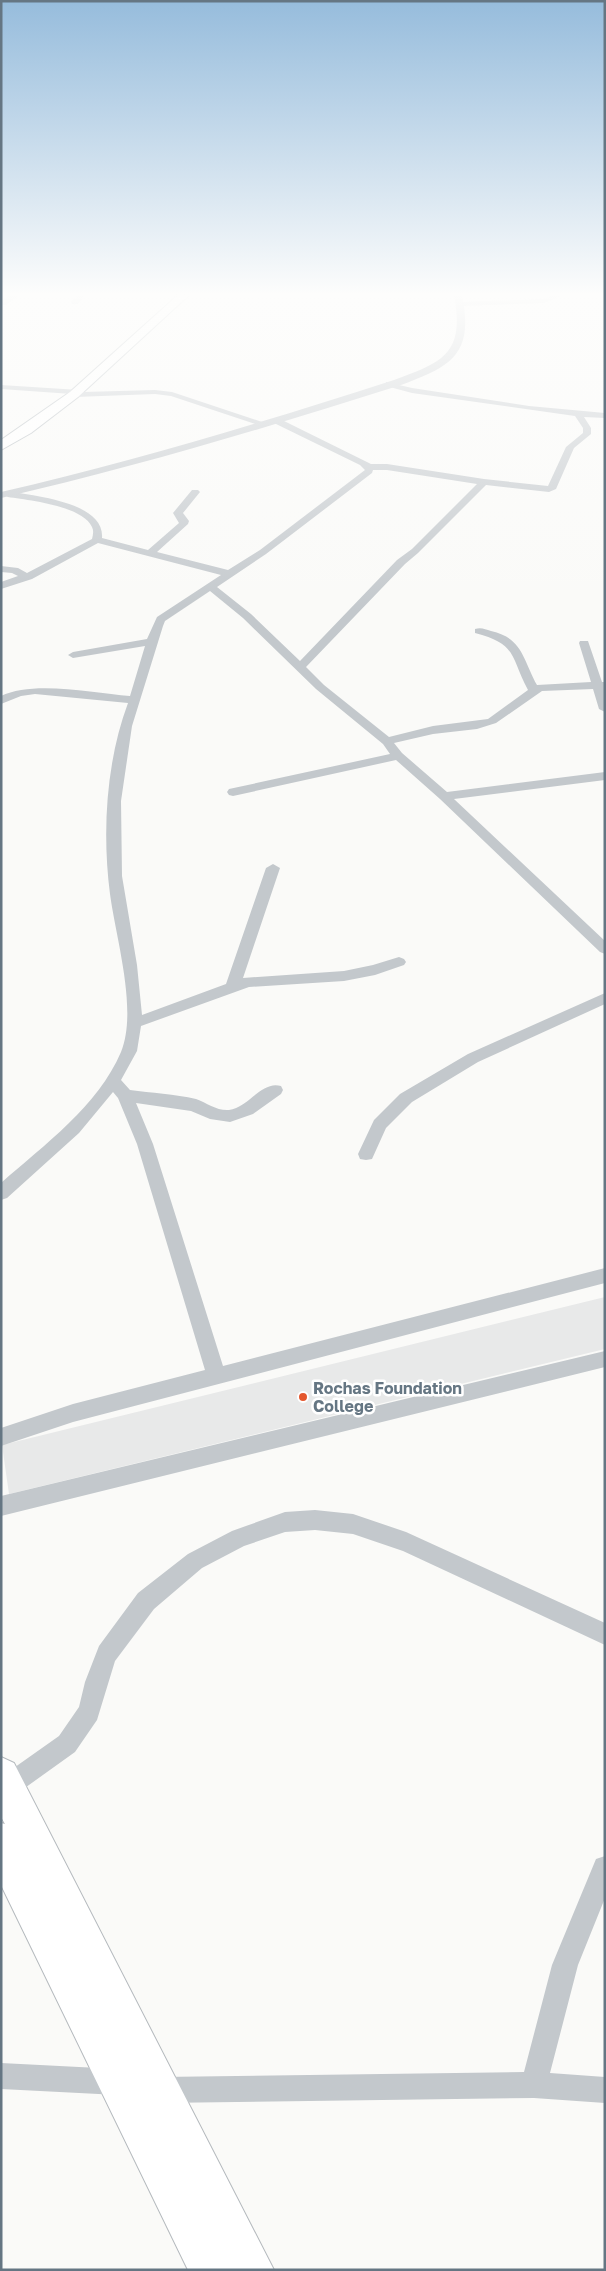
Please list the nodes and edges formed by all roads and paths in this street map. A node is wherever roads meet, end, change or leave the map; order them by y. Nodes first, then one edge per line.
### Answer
1 (67, 401) edge
2 (196, 401) edge
3 (337, 401) edge
4 (482, 401) edge
5 (578, 415) junction
6 (605, 416) edge
7 (270, 423) junction
8 (3, 444) edge
9 (369, 467) junction
10 (484, 482) junction
11 (195, 492) dead end
12 (5, 494) edge
13 (97, 540) junction
14 (150, 553) junction
15 (1, 569) edge
16 (230, 574) junction
17 (28, 577) junction
18 (1, 586) edge
19 (211, 587) junction
20 (479, 631) dead end
21 (151, 642) junction
22 (584, 643) dead end
23 (73, 655) dead end
24 (300, 668) junction
25 (601, 685) edge
26 (534, 690) junction
27 (134, 700) junction
28 (1, 701) edge
29 (605, 709) edge
30 (387, 741) junction
31 (398, 756) junction
32 (605, 776) edge
33 (234, 792) dead end
34 (444, 796) junction
35 (274, 868) dead end
36 (605, 949) edge
37 (399, 962) dead end
38 (233, 986) junction
39 (605, 998) edge
40 (135, 1023) junction
41 (113, 1081) junction
42 (275, 1090) dead end
43 (125, 1095) junction
44 (366, 1154) dead end
45 (1, 1193) edge
46 (605, 1275) edge
47 (605, 1359) edge
48 (216, 1375) junction
49 (1, 1436) edge
50 (1, 1506) edge
51 (605, 1634) edge
52 (4, 1781) edge
53 (1, 1842) edge
54 (605, 1868) edge
55 (1, 2076) edge
56 (118, 2082) junction
57 (534, 2085) junction
58 (160, 2090) junction
59 (605, 2090) edge
60 (212, 2270) edge
61 (251, 2270) edge

1 - 8 main road
2 - 7 street
3 - 7 street
4 - 5 street
5 - 6 street
5 - 10 street
7 - 9 street
7 - 12 street
9 - 10 street
9 - 16 street
10 - 24 street
11 - 14 street
12 - 13 street
13 - 14 street
13 - 17 street
14 - 16 street
15 - 17 street
16 - 19 street
17 - 18 street
19 - 21 street
19 - 24 street
20 - 26 street
21 - 23 street
21 - 27 street
22 - 25 street
24 - 30 street
25 - 26 street
25 - 29 street
26 - 30 street
27 - 28 street
27 - 40 street
30 - 31 street
31 - 33 street
31 - 34 street
32 - 34 street
34 - 36 street
35 - 38 street
37 - 38 street
38 - 40 street
39 - 44 street
40 - 41 street
41 - 43 street
41 - 45 street
42 - 43 street
43 - 48 street
46 - 48 street
47 - 50 street
48 - 49 street
51 - 52 street
52 - 58 main road
53 - 56 main road
54 - 57 street
55 - 56 street
56 - 60 main road
57 - 58 street
57 - 59 street
58 - 61 main road

